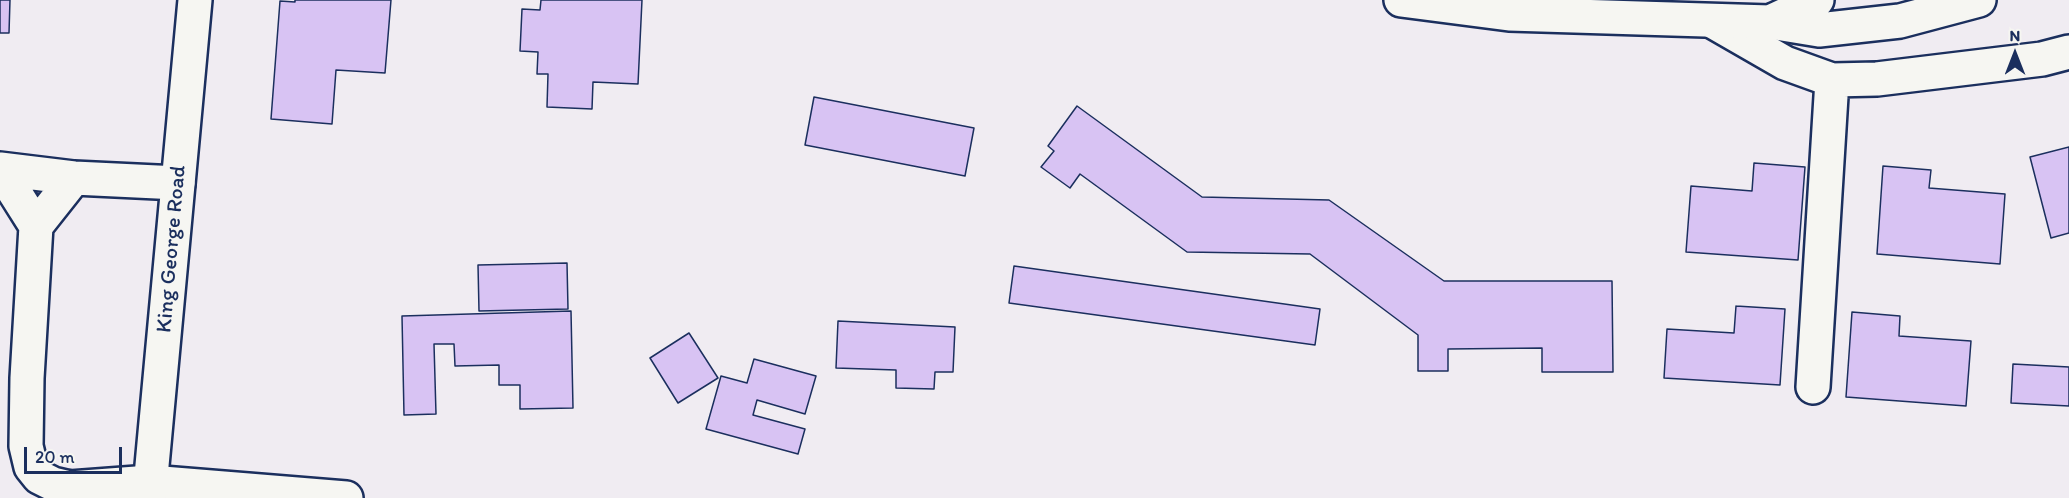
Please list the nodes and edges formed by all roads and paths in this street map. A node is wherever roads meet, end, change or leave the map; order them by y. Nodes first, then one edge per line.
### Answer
1 (195, 0) edge
2 (1401, 0) edge
3 (1817, 0) edge
4 (1979, 0) edge
5 (1712, 21) junction
6 (1770, 22) junction
7 (2069, 52) edge
8 (1833, 80) junction
9 (0, 169) edge
10 (74, 178) junction
11 (178, 183) junction
12 (36, 226) junction
13 (1814, 387) dead end
14 (150, 490) edge
15 (346, 498) edge

1 - 11 main road, King George Road
2 - 5 main road
3 - 6 main road
4 - 6 main road
5 - 6 main road
5 - 8 main road
7 - 8 main road
8 - 13 main road
9 - 10 main road
9 - 12 main road
10 - 11 main road
10 - 12 main road
11 - 14 main road, King George Road
12 - 14 main road
14 - 15 main road

